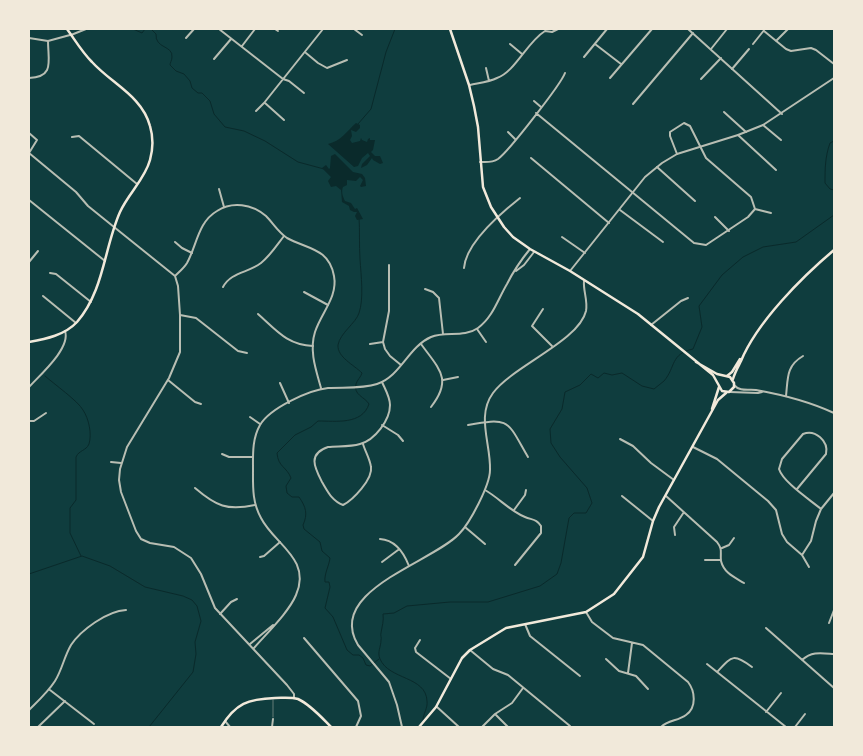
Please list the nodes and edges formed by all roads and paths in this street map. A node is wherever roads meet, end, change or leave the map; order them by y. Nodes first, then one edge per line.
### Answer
1 (67, 29) edge
2 (86, 29) edge
3 (194, 29) edge
4 (219, 29) edge
5 (255, 29) edge
6 (275, 29) edge
7 (323, 29) edge
8 (354, 29) edge
9 (451, 29) edge
10 (558, 29) edge
11 (607, 29) edge
12 (652, 29) edge
13 (688, 29) edge
14 (727, 29) edge
15 (788, 29) edge
16 (544, 30) edge
17 (764, 30) edge
18 (278, 31) dead end
19 (693, 33) junction
20 (72, 35) junction
21 (362, 35) dead end
22 (29, 38) edge
23 (186, 38) dead end
24 (231, 39) junction
25 (48, 41) junction
26 (776, 41) junction
27 (510, 44) dead end
28 (595, 44) junction
29 (753, 44) dead end
30 (242, 46) junction
31 (711, 49) junction
32 (748, 49) dead end
33 (305, 52) junction
34 (522, 54) junction
35 (584, 57) dead end
36 (721, 58) junction
37 (214, 59) dead end
38 (347, 60) dead end
39 (621, 64) junction
40 (834, 64) edge
41 (486, 68) dead end
42 (732, 69) junction
43 (565, 73) dead end
44 (29, 78) edge
45 (283, 78) junction
46 (610, 78) dead end
47 (834, 78) edge
48 (701, 79) dead end
49 (489, 80) junction
50 (469, 86) junction
51 (304, 93) dead end
52 (534, 101) dead end
53 (264, 103) junction
54 (633, 104) dead end
55 (541, 107) junction
56 (256, 111) dead end
57 (724, 112) dead end
58 (536, 113) junction
59 (782, 114) junction
60 (284, 120) dead end
61 (763, 126) junction
62 (508, 132) dead end
63 (746, 132) junction
64 (29, 133) edge
65 (738, 135) junction
66 (72, 137) dead end
67 (516, 139) junction
68 (781, 140) dead end
69 (699, 146) junction
70 (677, 154) junction
71 (531, 158) dead end
72 (480, 162) junction
73 (657, 167) junction
74 (776, 170) dead end
75 (138, 184) junction
76 (219, 189) dead end
77 (633, 193) junction
78 (520, 198) dead end
79 (29, 200) edge
80 (695, 201) dead end
81 (224, 207) junction
82 (755, 209) junction
83 (620, 210) junction
84 (770, 213) dead end
85 (497, 216) junction
86 (715, 217) dead end
87 (609, 223) junction
88 (114, 227) junction
89 (729, 231) junction
90 (284, 236) junction
91 (562, 236) dead end
92 (175, 242) dead end
93 (663, 242) dead end
94 (530, 249) junction
95 (834, 250) edge
96 (38, 251) dead end
97 (192, 252) junction
98 (534, 252) junction
99 (585, 253) junction
100 (105, 261) junction
101 (29, 262) edge
102 (389, 265) dead end
103 (464, 268) dead end
104 (570, 271) junction
105 (50, 273) dead end
106 (514, 273) junction
107 (175, 276) junction
108 (584, 280) junction
109 (223, 288) dead end
110 (425, 289) dead end
111 (304, 292) dead end
112 (43, 296) dead end
113 (688, 298) dead end
114 (90, 302) junction
115 (328, 305) junction
116 (543, 309) dead end
117 (258, 314) dead end
118 (180, 315) junction
119 (76, 323) junction
120 (651, 326) junction
121 (477, 329) junction
122 (65, 331) junction
123 (443, 334) junction
124 (29, 342) edge
125 (383, 342) junction
126 (486, 342) dead end
127 (421, 343) junction
128 (370, 344) dead end
129 (313, 346) junction
130 (552, 346) junction
131 (247, 353) dead end
132 (803, 356) dead end
133 (742, 358) junction
134 (696, 362) junction
135 (401, 365) junction
136 (725, 376) junction
137 (458, 377) dead end
138 (733, 379) junction
139 (168, 380) junction
140 (443, 380) junction
141 (382, 382) junction
142 (280, 383) dead end
143 (719, 385) junction
144 (734, 385) junction
145 (29, 387) edge
146 (321, 389) junction
147 (728, 392) junction
148 (762, 392) junction
149 (786, 396) junction
150 (289, 403) junction
151 (201, 404) dead end
152 (431, 407) dead end
153 (712, 411) junction
154 (834, 412) edge
155 (46, 413) dead end
156 (250, 417) dead end
157 (29, 421) edge
158 (484, 422) junction
159 (260, 424) junction
160 (382, 425) junction
161 (468, 425) dead end
162 (620, 439) dead end
163 (404, 441) dead end
164 (363, 444) junction
165 (693, 447) junction
166 (222, 454) dead end
167 (253, 457) junction
168 (528, 457) dead end
169 (111, 462) dead end
170 (121, 464) junction
171 (674, 480) junction
172 (195, 488) dead end
173 (797, 489) junction
174 (485, 490) junction
175 (526, 490) dead end
176 (834, 493) edge
177 (622, 496) dead end
178 (666, 496) junction
179 (255, 504) junction
180 (821, 509) junction
181 (514, 510) junction
182 (684, 512) junction
183 (652, 521) junction
184 (465, 527) junction
185 (675, 535) dead end
186 (734, 538) dead end
187 (380, 539) dead end
188 (280, 542) junction
189 (485, 544) dead end
190 (722, 548) junction
191 (399, 549) junction
192 (802, 555) junction
193 (260, 557) dead end
194 (705, 560) dead end
195 (721, 560) junction
196 (382, 562) dead end
197 (515, 565) dead end
198 (409, 566) junction
199 (809, 567) dead end
200 (744, 583) dead end
201 (237, 599) dead end
202 (126, 610) dead end
203 (834, 610) edge
204 (586, 612) junction
205 (220, 614) junction
206 (274, 623) junction
207 (828, 623) dead end
208 (525, 624) junction
209 (766, 628) dead end
210 (304, 638) dead end
211 (420, 640) dead end
212 (632, 643) junction
213 (250, 644) junction
214 (254, 648) junction
215 (470, 650) junction
216 (834, 654) edge
217 (606, 659) dead end
218 (802, 660) junction
219 (707, 664) dead end
220 (752, 667) dead end
221 (717, 672) junction
222 (627, 674) junction
223 (580, 676) dead end
224 (452, 680) junction
225 (524, 688) junction
226 (834, 688) edge
227 (50, 689) junction
228 (648, 689) dead end
229 (781, 693) dead end
230 (273, 698) junction
231 (294, 698) junction
232 (65, 701) junction
233 (436, 707) junction
234 (29, 710) edge
235 (766, 712) junction
236 (495, 714) junction
237 (805, 714) dead end
238 (273, 719) joint
239 (225, 721) junction
240 (94, 724) dead end
241 (570, 726) dead end
242 (38, 727) edge
243 (221, 727) edge
244 (230, 727) edge
245 (272, 727) edge
246 (330, 727) edge
247 (356, 727) edge
248 (402, 727) edge
249 (419, 727) edge
250 (459, 727) edge
251 (482, 727) edge
252 (508, 727) edge
253 (661, 727) edge
254 (786, 727) edge
255 (795, 727) edge

1 - 20 main road
2 - 20 street
3 - 23 street
4 - 24 street
5 - 30 street
6 - 18 street
7 - 33 street
8 - 21 street
9 - 50 main road
10 - 16 street
11 - 28 street
12 - 39 street
13 - 19 street
14 - 31 street
15 - 26 street
16 - 34 street
17 - 26 street
17 - 29 street
19 - 31 street
19 - 54 street
20 - 25 street
20 - 75 main road
22 - 25 street
24 - 30 street
24 - 37 street
25 - 44 street
26 - 40 street
27 - 34 street
28 - 35 street
28 - 39 street
30 - 45 street
31 - 36 street
32 - 42 street
33 - 38 street
33 - 45 street
34 - 49 street
36 - 42 street
36 - 48 street
39 - 46 street
41 - 49 street
42 - 59 street
43 - 55 street
45 - 51 street
45 - 53 street
47 - 59 street
49 - 50 street
50 - 72 main road
52 - 55 street
53 - 56 street
53 - 60 street
55 - 58 street
57 - 63 street
58 - 67 street
58 - 77 street
59 - 61 street
61 - 63 street
61 - 68 street
62 - 67 street
63 - 65 street
64 - 88 street
65 - 69 street
65 - 74 street
66 - 75 street
67 - 72 street
69 - 70 street
69 - 70 street
69 - 82 street
70 - 73 street
71 - 87 street
72 - 85 main road
73 - 77 street
73 - 80 street
75 - 88 main road
76 - 81 street
77 - 83 street
77 - 89 street
78 - 85 street
79 - 100 street
81 - 90 street
81 - 97 street
82 - 84 street
82 - 89 street
83 - 87 street
83 - 93 street
85 - 94 main road
85 - 103 street
86 - 89 street
87 - 99 street
88 - 100 main road
88 - 107 street
90 - 109 street
90 - 115 street
91 - 99 street
92 - 97 street
94 - 98 main road
94 - 106 street
95 - 133 main road
96 - 101 street
97 - 107 street
98 - 104 main road
98 - 106 street
99 - 104 street
100 - 114 main road
102 - 125 street
104 - 108 main road
105 - 114 street
106 - 121 street
107 - 118 street
108 - 120 main road
108 - 130 street
110 - 123 street
111 - 115 street
112 - 119 street
113 - 120 street
114 - 119 main road
115 - 129 street
116 - 130 street
117 - 129 street
118 - 131 street
118 - 139 street
119 - 122 main road
120 - 134 main road
121 - 123 street
121 - 126 street
122 - 124 main road
122 - 145 street
123 - 127 street
125 - 128 street
125 - 135 street
127 - 135 street
127 - 140 street
129 - 146 street
130 - 158 street
132 - 149 street
133 - 136 main road
133 - 138 main road
134 - 136 main road
134 - 143 main road
135 - 141 street
136 - 138 main road
136 - 143 main road
137 - 140 street
138 - 144 main road
139 - 151 street
139 - 170 street
140 - 152 street
141 - 146 street
141 - 160 street
142 - 150 street
143 - 147 main road
143 - 153 main road
144 - 147 main road
144 - 148 street
146 - 150 street
147 - 148 street
147 - 153 main road
148 - 149 street
149 - 154 street
150 - 159 street
153 - 165 main road
155 - 157 street
156 - 159 street
158 - 161 street
158 - 168 street
158 - 174 street
159 - 167 street
160 - 163 street
160 - 164 street
162 - 171 street
164 - 164 street
165 - 171 main road
165 - 192 street
166 - 167 street
167 - 179 street
169 - 170 street
170 - 205 street
171 - 178 main road
172 - 179 street
173 - 173 street
173 - 180 street
174 - 181 street
174 - 184 street
175 - 181 street
176 - 180 street
177 - 183 street
178 - 182 street
178 - 183 main road
179 - 188 street
180 - 192 street
181 - 197 street
182 - 185 street
182 - 190 street
183 - 204 main road
184 - 189 street
184 - 198 street
186 - 190 street
187 - 191 street
188 - 193 street
188 - 206 street
190 - 195 street
191 - 196 street
191 - 198 street
192 - 199 street
194 - 195 street
195 - 200 street
198 - 248 street
201 - 205 street
202 - 227 street
203 - 207 street
204 - 208 main road
204 - 212 street
205 - 213 street
206 - 213 street
206 - 214 street
208 - 215 main road
208 - 223 street
209 - 218 street
210 - 247 street
211 - 224 street
212 - 222 street
212 - 253 street
213 - 214 street
214 - 231 street
215 - 224 main road
215 - 225 street
216 - 218 street
217 - 222 street
218 - 226 street
219 - 221 street
220 - 221 street
221 - 235 street
222 - 228 street
224 - 233 main road
225 - 236 street
225 - 241 street
227 - 232 street
227 - 234 street
229 - 235 street
230 - 231 main road
230 - 238 lane
230 - 239 main road
231 - 246 main road
232 - 240 street
232 - 242 street
233 - 249 main road
233 - 250 street
235 - 254 street
236 - 251 street
236 - 252 street
237 - 255 street
238 - 245 street
239 - 243 main road
239 - 244 street

